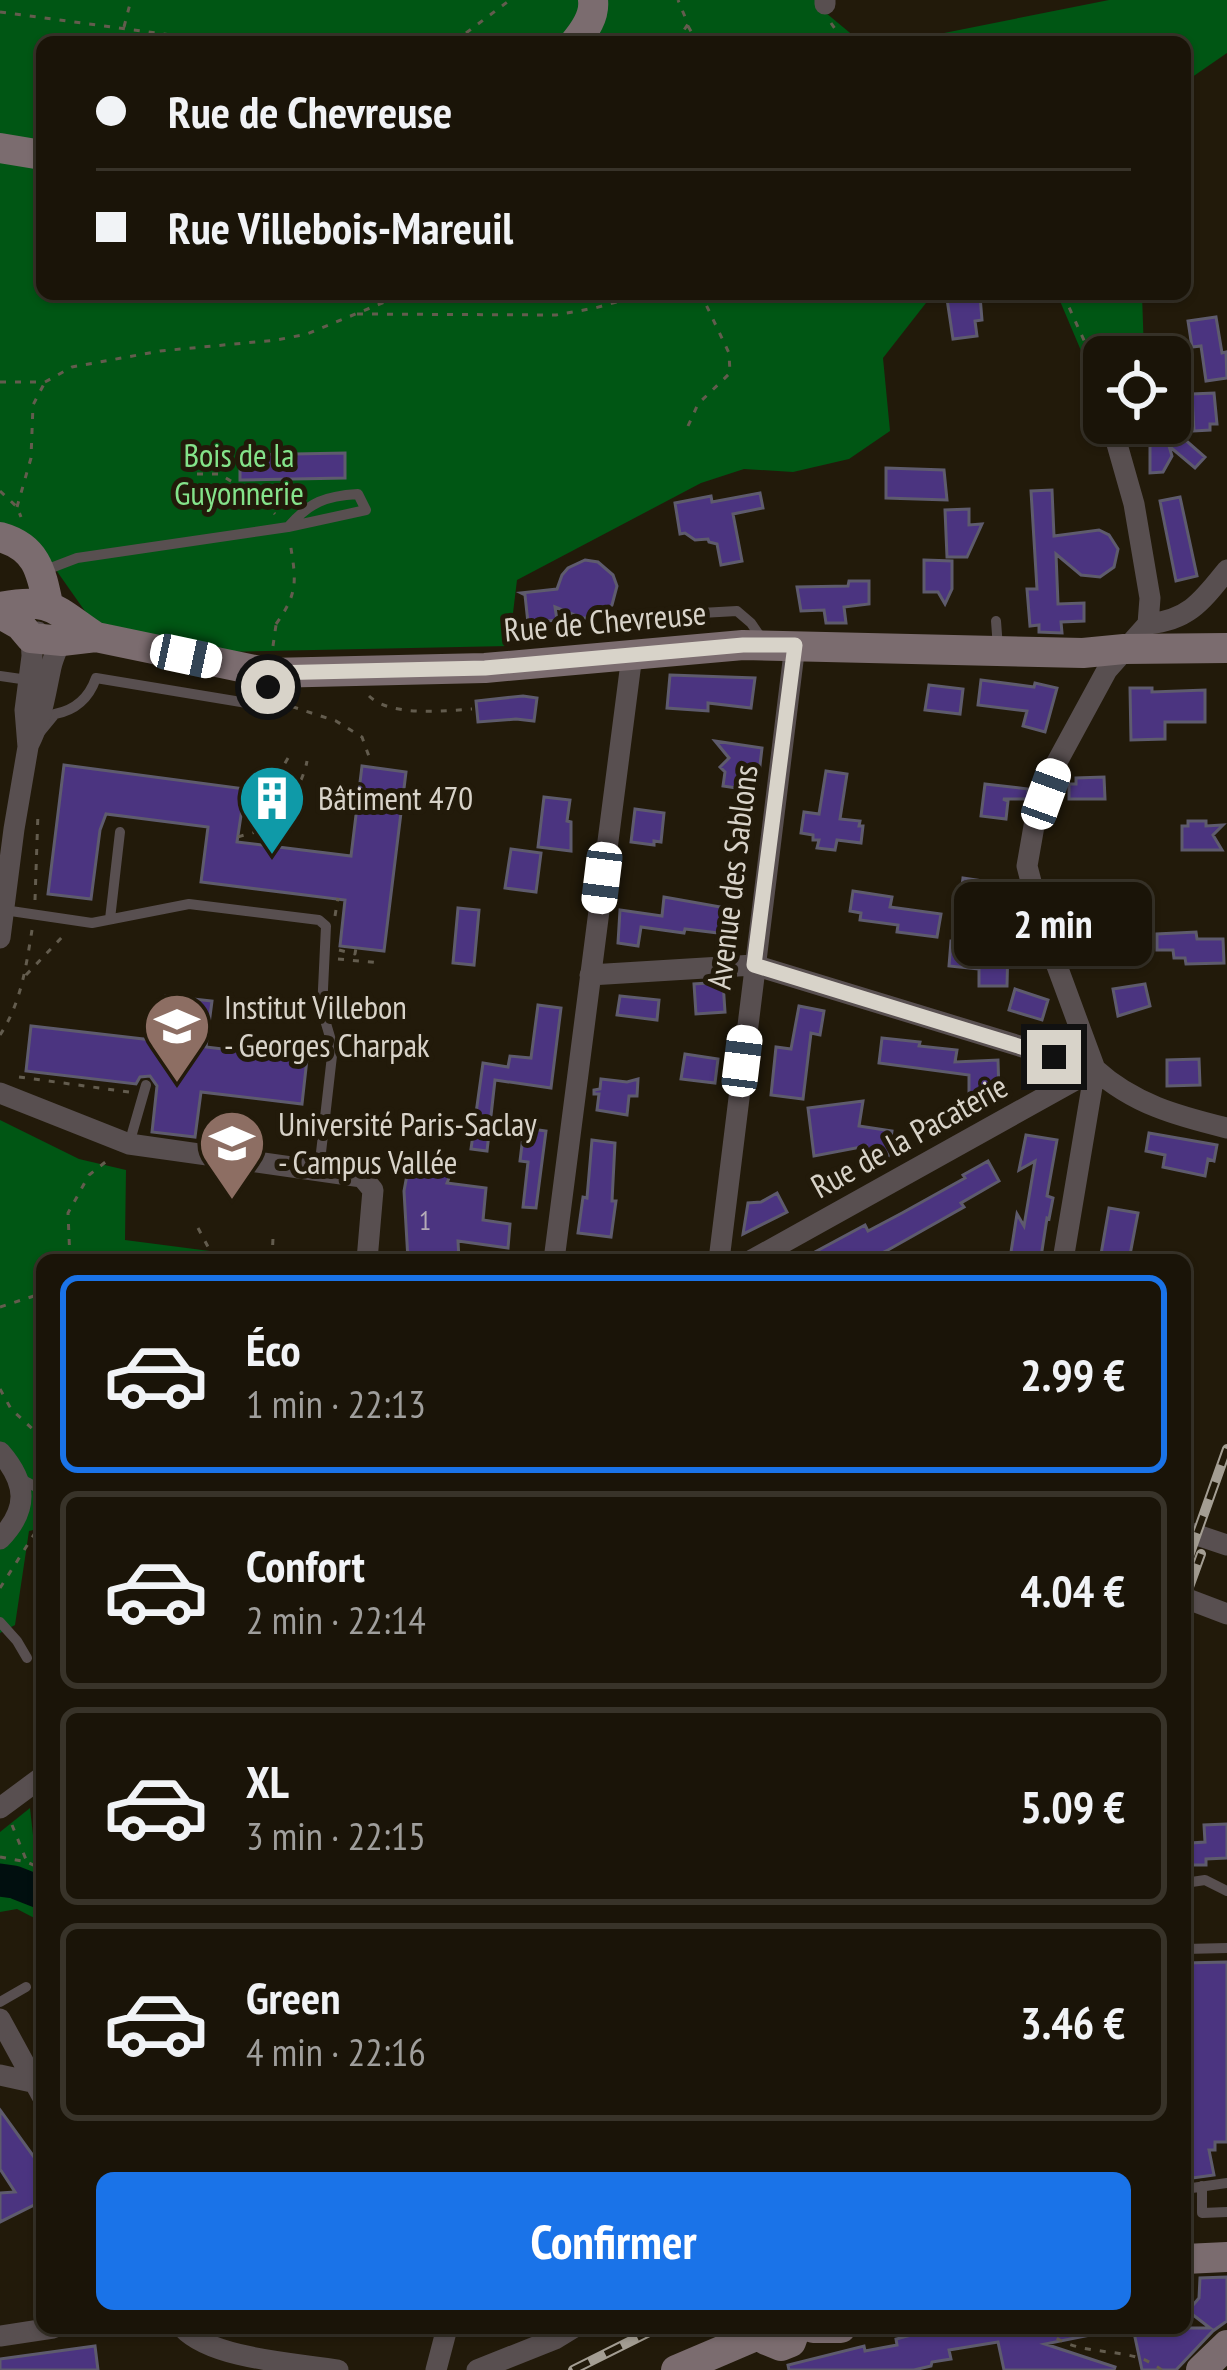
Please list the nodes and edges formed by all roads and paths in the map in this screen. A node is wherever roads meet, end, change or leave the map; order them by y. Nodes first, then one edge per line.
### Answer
1 (131, 0) edge
2 (510, 0) edge
3 (593, 0) edge
4 (678, 0) edge
5 (0, 12) edge
6 (688, 24) junction
7 (123, 29) junction
8 (177, 36) edge
9 (462, 36) edge
10 (580, 36) edge
11 (680, 36) edge
12 (694, 36) edge
13 (0, 148) edge
14 (36, 154) edge
15 (389, 300) edge
16 (624, 300) edge
17 (704, 300) edge
18 (1066, 300) edge
19 (354, 314) junction
20 (1083, 340) edge
21 (0, 382) edge
22 (45, 382) junction
23 (688, 426) dead end
24 (1117, 444) edge
25 (0, 491) edge
26 (288, 526) junction
27 (0, 537) edge
28 (1227, 570) edge
29 (33, 610) edge
30 (701, 613) dead end
31 (1148, 624) junction
32 (780, 645) junction
33 (1227, 648) edge
34 (1124, 649) junction
35 (632, 655) junction
36 (347, 673) junction
37 (0, 676) edge
38 (28, 680) junction
39 (267, 685) junction
40 (472, 709) dead end
41 (28, 747) junction
42 (288, 758) dead end
43 (307, 761) dead end
44 (371, 762) dead end
45 (292, 796) junction
46 (38, 808) dead end
47 (7, 829) edge
48 (120, 832) dead end
49 (238, 837) dead end
50 (35, 903) dead end
51 (4, 910) junction
52 (110, 919) junction
53 (33, 922) dead end
54 (78, 923) junction
55 (0, 938) edge
56 (356, 948) dead end
57 (325, 953) junction
58 (381, 963) dead end
59 (754, 965) junction
60 (590, 975) junction
61 (25, 976) junction
62 (0, 1035) edge
63 (1095, 1069) junction
64 (3, 1084) edge
65 (145, 1089) joint
66 (1227, 1128) edge
67 (130, 1144) junction
68 (106, 1162) dead end
69 (319, 1170) junction
70 (198, 1228) dead end
71 (273, 1238) dead end
72 (70, 1254) edge
73 (212, 1254) edge
74 (272, 1254) edge
75 (368, 1254) edge
76 (555, 1254) edge
77 (720, 1254) edge
78 (763, 1254) edge
79 (1064, 1254) edge
80 (36, 1296) edge
81 (0, 1307) edge
82 (0, 1389) edge
83 (36, 1431) edge
84 (0, 1452) edge
85 (20, 1478) junction
86 (36, 1487) edge
87 (36, 1531) edge
88 (1191, 1533) edge
89 (0, 1539) edge
90 (1227, 1545) edge
91 (0, 1588) edge
92 (1191, 1600) edge
93 (1227, 1614) edge
94 (0, 1622) edge
95 (27, 1658) dead end
96 (36, 1783) edge
97 (5, 1814) edge
98 (0, 1857) edge
99 (27, 1862) junction
100 (36, 1866) edge
101 (1191, 1882) edge
102 (1227, 1892) edge
103 (1227, 1948) edge
104 (1191, 1949) edge
105 (26, 1987) dead end
106 (0, 2002) edge
107 (0, 2019) edge
108 (0, 2075) edge
109 (36, 2083) edge
110 (36, 2087) edge
111 (1227, 2183) edge
112 (1202, 2186) junction
113 (1191, 2188) edge
114 (1227, 2212) edge
115 (1227, 2257) edge
116 (1191, 2259) edge
117 (36, 2330) edge
118 (190, 2334) edge
119 (445, 2334) edge
120 (563, 2334) edge
121 (756, 2334) edge
122 (765, 2334) edge
123 (794, 2334) edge
124 (1049, 2334) edge
125 (0, 2336) edge
126 (1227, 2345) edge
127 (338, 2370) edge
128 (436, 2370) edge
129 (477, 2370) edge
130 (676, 2370) edge
131 (1162, 2370) edge
132 (1201, 2370) edge

1 - 7 path
2 - 9 path
3 - 10 street
4 - 6 path
5 - 7 path
6 - 11 path
6 - 12 path
7 - 8 path
13 - 14 street
15 - 19 path
16 - 19 path
17 - 23 path
18 - 20 path
19 - 22 path
21 - 22 path
22 - 25 path
24 - 31 street
26 - 26 lane
26 - 29 lane
27 - 29 street
28 - 31 street
29 - 38 street
29 - 39 street, Rue de Chevreuse
29 - 41 street
30 - 32 lane
31 - 34 street
32 - 34 street, Rue de Chevreuse
32 - 35 street, Rue de Chevreuse
32 - 59 street, Avenue des Sablons
33 - 34 street, Rue de Chevreuse
34 - 63 street
35 - 36 street, Rue de Chevreuse
35 - 60 street
36 - 39 street, Rue de Chevreuse
36 - 40 path
37 - 38 lane
38 - 41 street
39 - 41 lane
39 - 44 path
41 - 47 street
42 - 45 path
43 - 45 path
45 - 49 path
46 - 50 path
47 - 51 street
48 - 52 lane
51 - 54 lane
51 - 55 street
52 - 54 lane
52 - 57 lane
53 - 61 path
54 - 61 path
56 - 57 path
57 - 58 path
57 - 69 lane
59 - 60 street
59 - 63 street
59 - 77 street, Avenue des Sablons
60 - 76 street
61 - 62 path
63 - 66 street
63 - 78 street, Rue de la Pacaterie
63 - 79 street
64 - 65 path
64 - 67 street
65 - 67 lane
67 - 69 street
68 - 72 path
69 - 75 street
70 - 73 path
71 - 74 path
80 - 81 path
82 - 83 path
84 - 85 street
85 - 86 lane
85 - 89 street
87 - 91 path
88 - 90 street
92 - 93 street
94 - 95 lane
96 - 97 street
97 - 99 path
98 - 99 path
99 - 100 path
101 - 102 lane
103 - 104 lane
105 - 106 lane
107 - 109 street
108 - 110 street
111 - 112 lane
112 - 113 lane
112 - 114 lane
115 - 116 street
117 - 125 street
118 - 127 street
119 - 128 street
120 - 129 street
121 - 130 street
122 - 123 street
124 - 131 path
126 - 132 street

